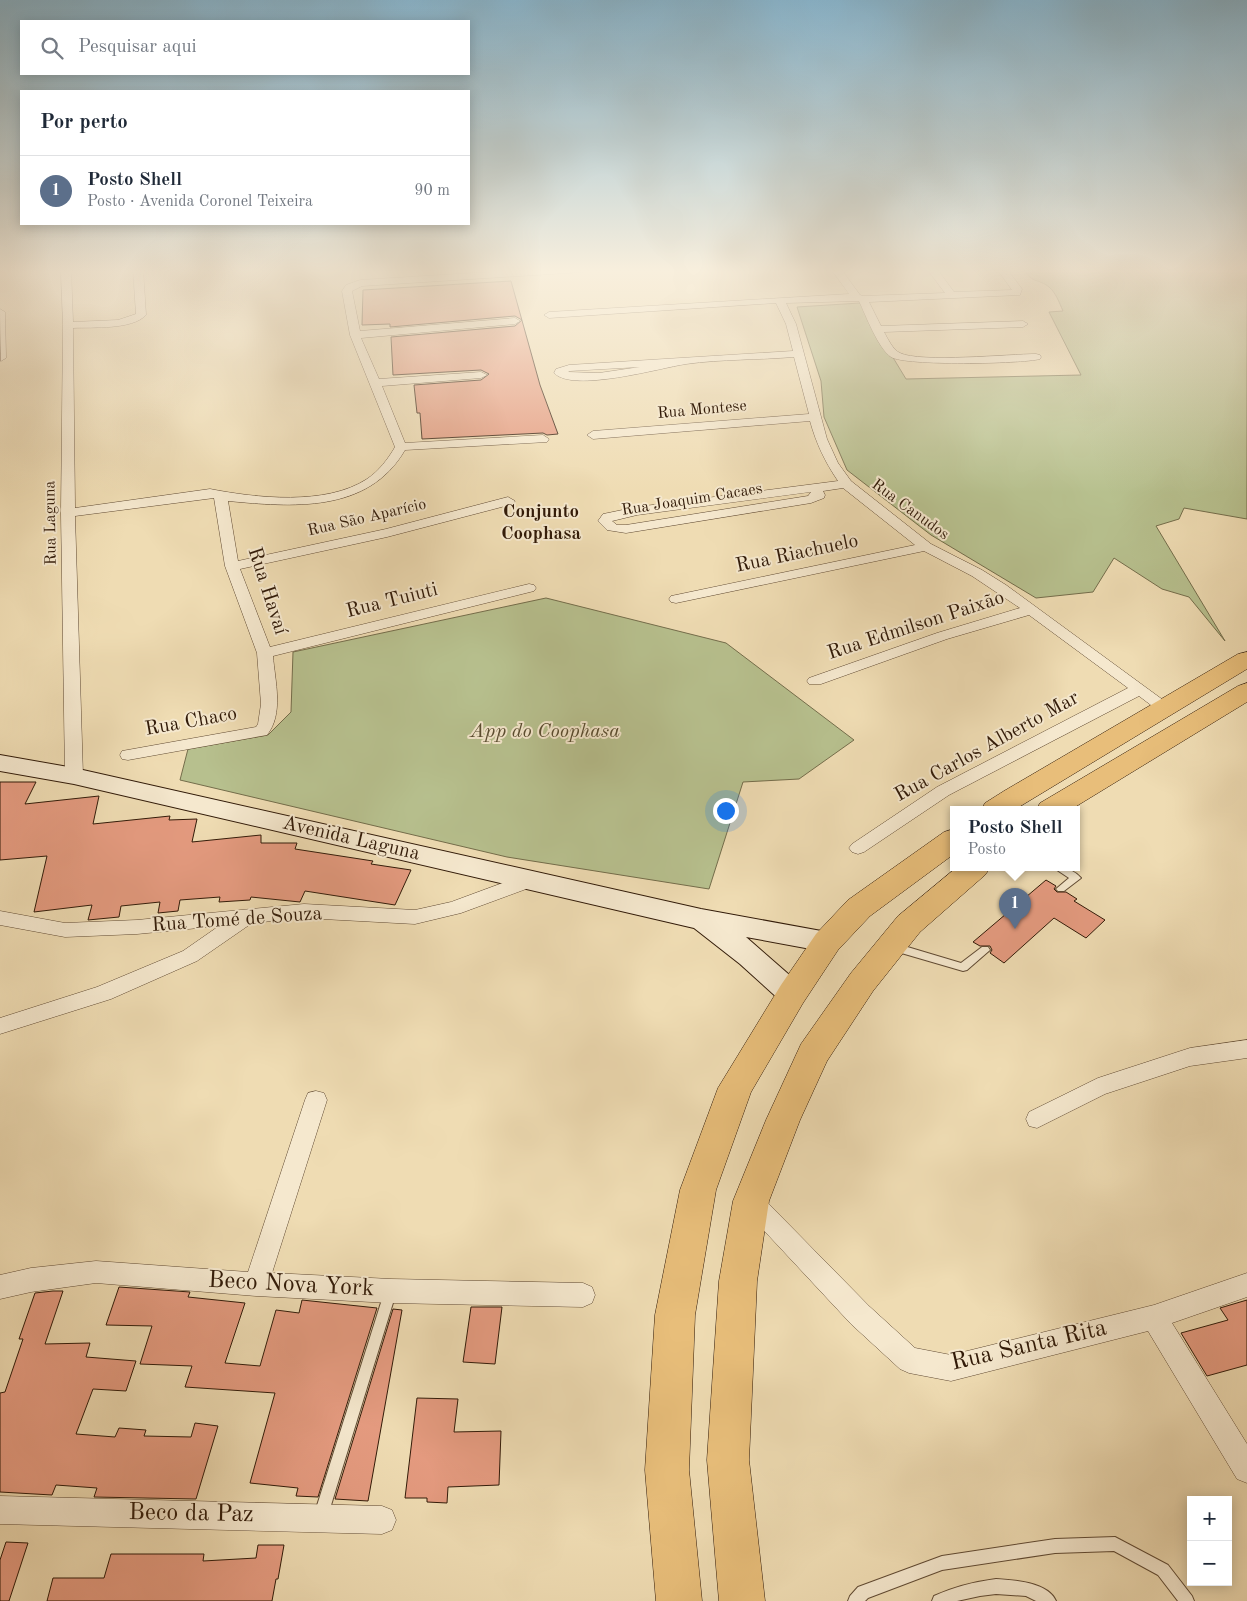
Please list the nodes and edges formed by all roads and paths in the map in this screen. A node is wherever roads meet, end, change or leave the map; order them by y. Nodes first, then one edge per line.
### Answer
1 (1, 344) edge
2 (68, 344) edge
3 (359, 344) edge
4 (796, 344) edge
5 (888, 344) edge
6 (798, 354) junction
7 (1036, 357) dead end
8 (1, 358) edge
9 (680, 362) junction
10 (480, 375) dead end
11 (375, 383) junction
12 (814, 417) junction
13 (593, 435) dead end
14 (543, 439) dead end
15 (401, 447) junction
16 (850, 487) junction
17 (816, 491) junction
18 (221, 497) junction
19 (508, 501) dead end
20 (68, 512) junction
21 (926, 547) junction
22 (232, 566) junction
23 (529, 588) dead end
24 (676, 599) dead end
25 (1030, 610) junction
26 (265, 653) junction
27 (1247, 659) edge
28 (815, 681) dead end
29 (1139, 689) junction
30 (1247, 691) edge
31 (1166, 708) junction
32 (261, 731) joint
33 (128, 755) dead end
34 (0, 763) edge
35 (74, 776) junction
36 (1001, 806) edge
37 (1057, 806) edge
38 (950, 842) edge
39 (858, 848) dead end
40 (972, 871) edge
41 (1065, 871) edge
42 (530, 880) junction
43 (1061, 889) dead end
44 (247, 917) junction
45 (0, 918) edge
46 (701, 919) junction
47 (827, 942) junction
48 (892, 946) junction
49 (985, 950) dead end
50 (792, 994) junction
51 (0, 1026) edge
52 (1247, 1050) edge
53 (316, 1100) dead end
54 (1037, 1119) dead end
55 (751, 1201) junction
56 (256, 1284) junction
57 (1247, 1285) edge
58 (0, 1287) edge
59 (391, 1291) junction
60 (583, 1295) dead end
61 (1154, 1317) junction
62 (1247, 1469) edge
63 (0, 1510) edge
64 (320, 1517) junction
65 (382, 1520) dead end
66 (679, 1601) edge
67 (742, 1601) edge
68 (855, 1601) edge
69 (939, 1601) edge
70 (1050, 1601) edge
71 (1188, 1601) edge

1 - 8 street
2 - 20 street, Rua Laguna
3 - 11 street
4 - 6 street, Rua Canudos
5 - 7 street
6 - 9 street
6 - 12 street, Rua Canudos
9 - 9 street
10 - 11 street
11 - 15 street
12 - 13 street, Rua Montese
12 - 16 street, Rua Canudos
14 - 15 street
15 - 18 street
16 - 17 street, Rua Joaquim Cacaes
16 - 21 street, Rua Canudos
17 - 17 street, Rua Joaquim Cacaes
18 - 20 street
18 - 22 street, Rua Havaí
19 - 22 street, Rua São Aparício
20 - 35 street, Rua Laguna
21 - 24 street, Rua Riachuelo
21 - 25 street, Rua Canudos
22 - 26 street, Rua Havaí
23 - 26 street, Rua Tuiuti
25 - 28 street, Rua Edmilson Paixão
25 - 29 street, Rua Canudos
26 - 32 street, Rua Havaí
27 - 31 highway
29 - 31 street, Rua Canudos
29 - 39 street, Rua Carlos Alberto Mar
30 - 37 highway
31 - 36 highway
32 - 33 street, Rua Chaco
34 - 35 main road, Avenida Laguna
35 - 42 main road, Avenida Laguna
38 - 47 highway
40 - 48 highway
41 - 43 lane
42 - 44 street, Rua Tomé de Souza
42 - 46 main road, Avenida Laguna
44 - 45 street, Rua Tomé de Souza
44 - 51 street
46 - 47 main road, Avenida Laguna
46 - 50 main road, Avenida Laguna
47 - 50 highway
48 - 49 lane
48 - 55 highway
50 - 66 highway
52 - 54 street
53 - 56 street
55 - 61 street, Rua Santa Rita
55 - 67 highway
56 - 58 street, Beco Nova York
56 - 59 street, Beco Nova York
57 - 61 street, Rua Santa Rita
59 - 60 street, Beco Nova York
59 - 64 lane
61 - 62 street
63 - 64 street, Beco da Paz
64 - 65 street, Beco da Paz
68 - 71 lane
69 - 70 lane

